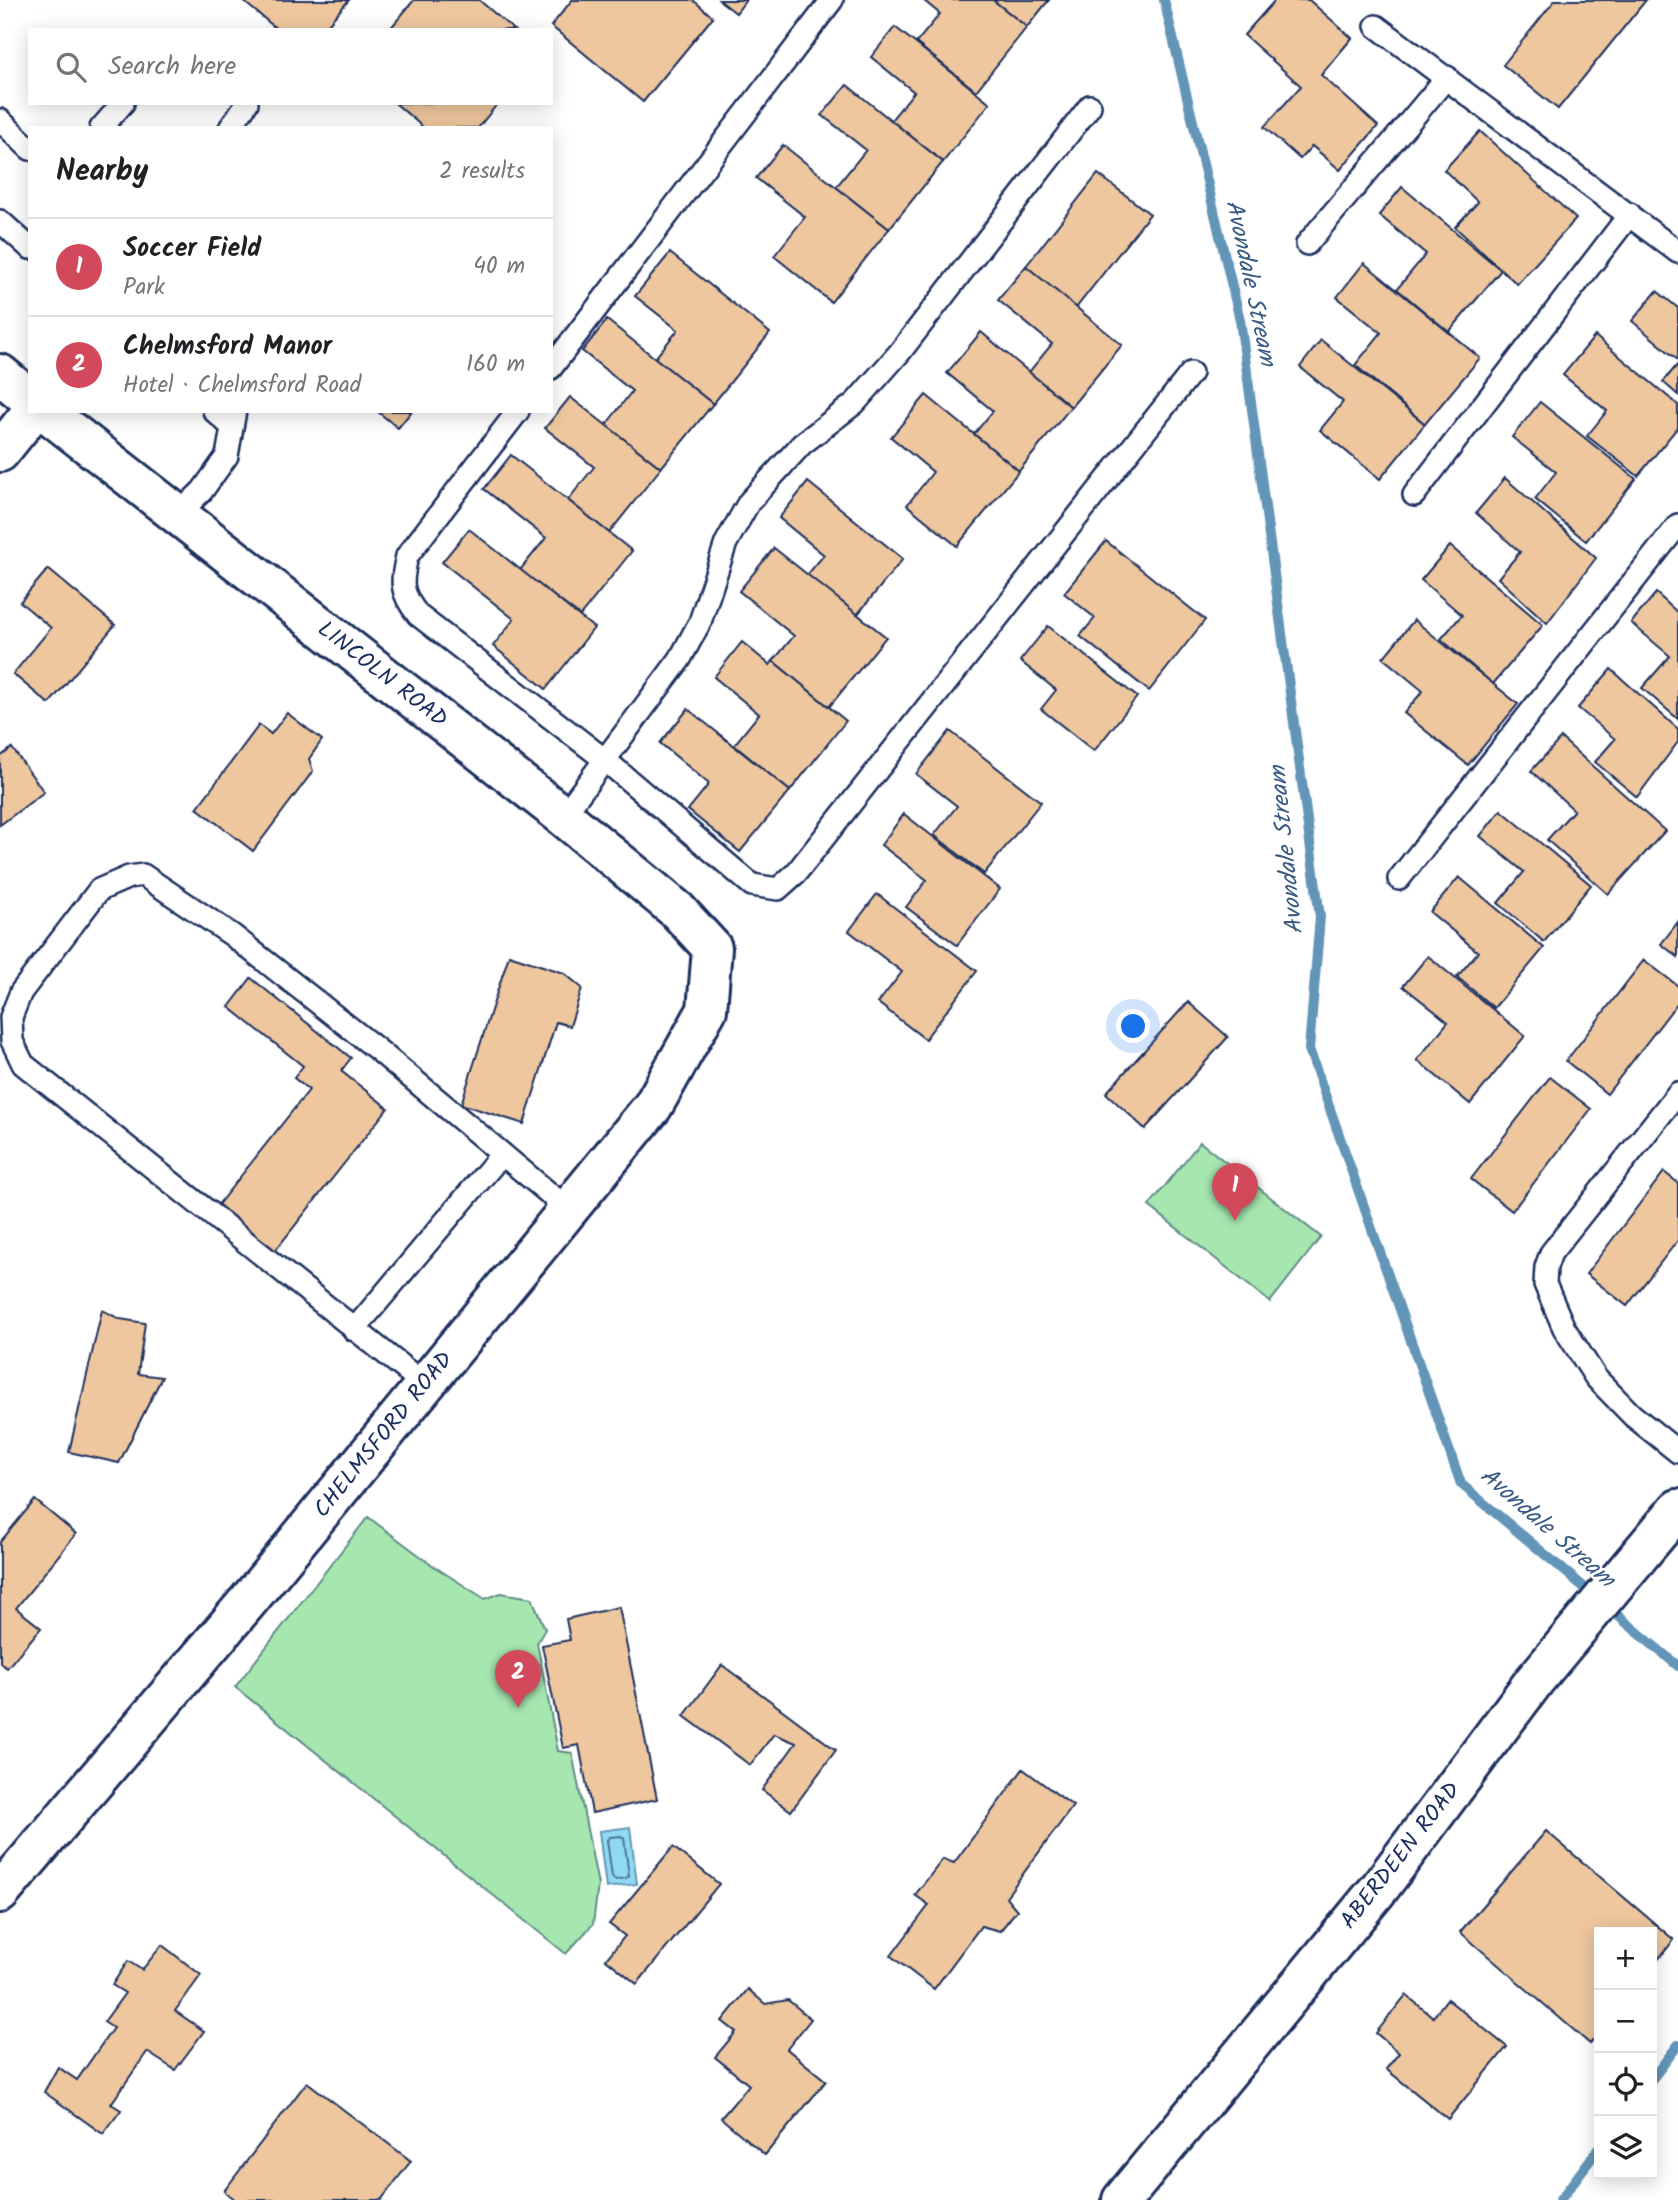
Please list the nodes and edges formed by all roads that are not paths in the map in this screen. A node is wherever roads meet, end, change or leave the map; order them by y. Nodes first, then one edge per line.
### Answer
1 (832, 0) edge
2 (1376, 26) dead end
3 (1447, 77) junction
4 (121, 105) edge
5 (246, 105) edge
6 (1090, 106) dead end
7 (0, 120) edge
8 (103, 126) edge
9 (231, 126) edge
10 (28, 147) edge
11 (1630, 214) junction
12 (0, 221) edge
13 (1307, 244) dead end
14 (28, 246) edge
15 (1678, 252) edge
16 (553, 365) edge
17 (1191, 373) dead end
18 (0, 374) edge
19 (28, 397) edge
20 (31, 413) edge
21 (48, 413) edge
22 (516, 413) edge
23 (233, 419) edge
24 (0, 452) edge
25 (1413, 495) dead end
26 (177, 514) junction
27 (1678, 525) edge
28 (605, 760) junction
29 (563, 816) junction
30 (1399, 879) dead end
31 (712, 948) joint
32 (1678, 1093) edge
33 (502, 1154) junction
34 (569, 1210) junction
35 (354, 1330) junction
36 (425, 1385) junction
37 (1678, 1452) edge
38 (1678, 1509) edge
39 (0, 1893) edge
40 (1122, 2200) edge

1 - 16 lane
2 - 3 lane
3 - 11 lane
3 - 13 lane
4 - 8 lane
5 - 9 lane
6 - 28 lane
7 - 10 lane
11 - 15 lane
11 - 25 lane
12 - 14 lane
17 - 28 lane
18 - 19 street
20 - 24 street
21 - 26 street, LINCOLN ROAD
22 - 28 lane
23 - 26 lane
26 - 29 street, LINCOLN ROAD
27 - 30 lane
28 - 29 lane
29 - 31 street, LINCOLN ROAD
31 - 34 street, CHELMSFORD ROAD
32 - 37 lane
33 - 34 lane
33 - 35 lane
33 - 35 lane
34 - 36 street, CHELMSFORD ROAD
35 - 36 lane
36 - 39 street, CHELMSFORD ROAD
38 - 40 street, ABERDEEN ROAD

